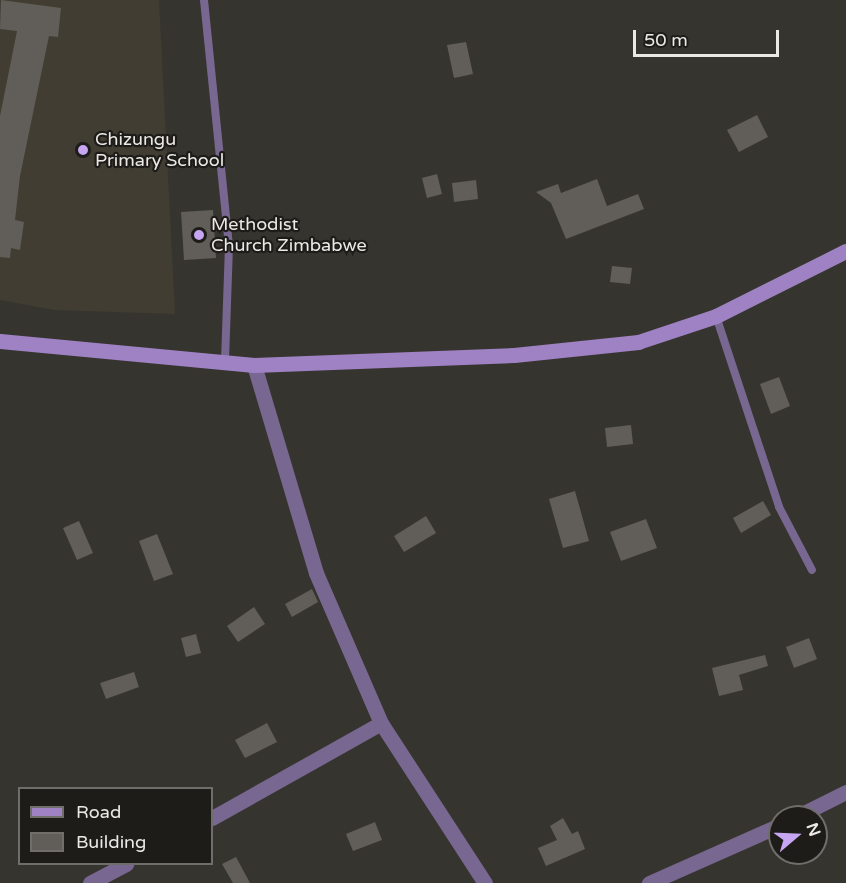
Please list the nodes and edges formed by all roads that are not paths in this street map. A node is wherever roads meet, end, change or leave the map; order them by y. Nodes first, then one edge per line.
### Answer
1 (204, 0) edge
2 (846, 251) edge
3 (716, 316) junction
4 (0, 341) edge
5 (225, 364) junction
6 (254, 365) junction
7 (812, 570) dead end
8 (381, 723) junction
9 (846, 792) edge
10 (820, 805) edge
11 (213, 817) edge
12 (768, 830) edge
13 (124, 865) edge
14 (90, 883) edge
15 (485, 883) edge
16 (649, 883) edge

1 - 5 lane
2 - 3 street
3 - 6 street
3 - 7 lane
4 - 5 street
5 - 6 street
6 - 8 street
8 - 11 street
8 - 15 street
9 - 10 street
12 - 16 street
13 - 14 street

